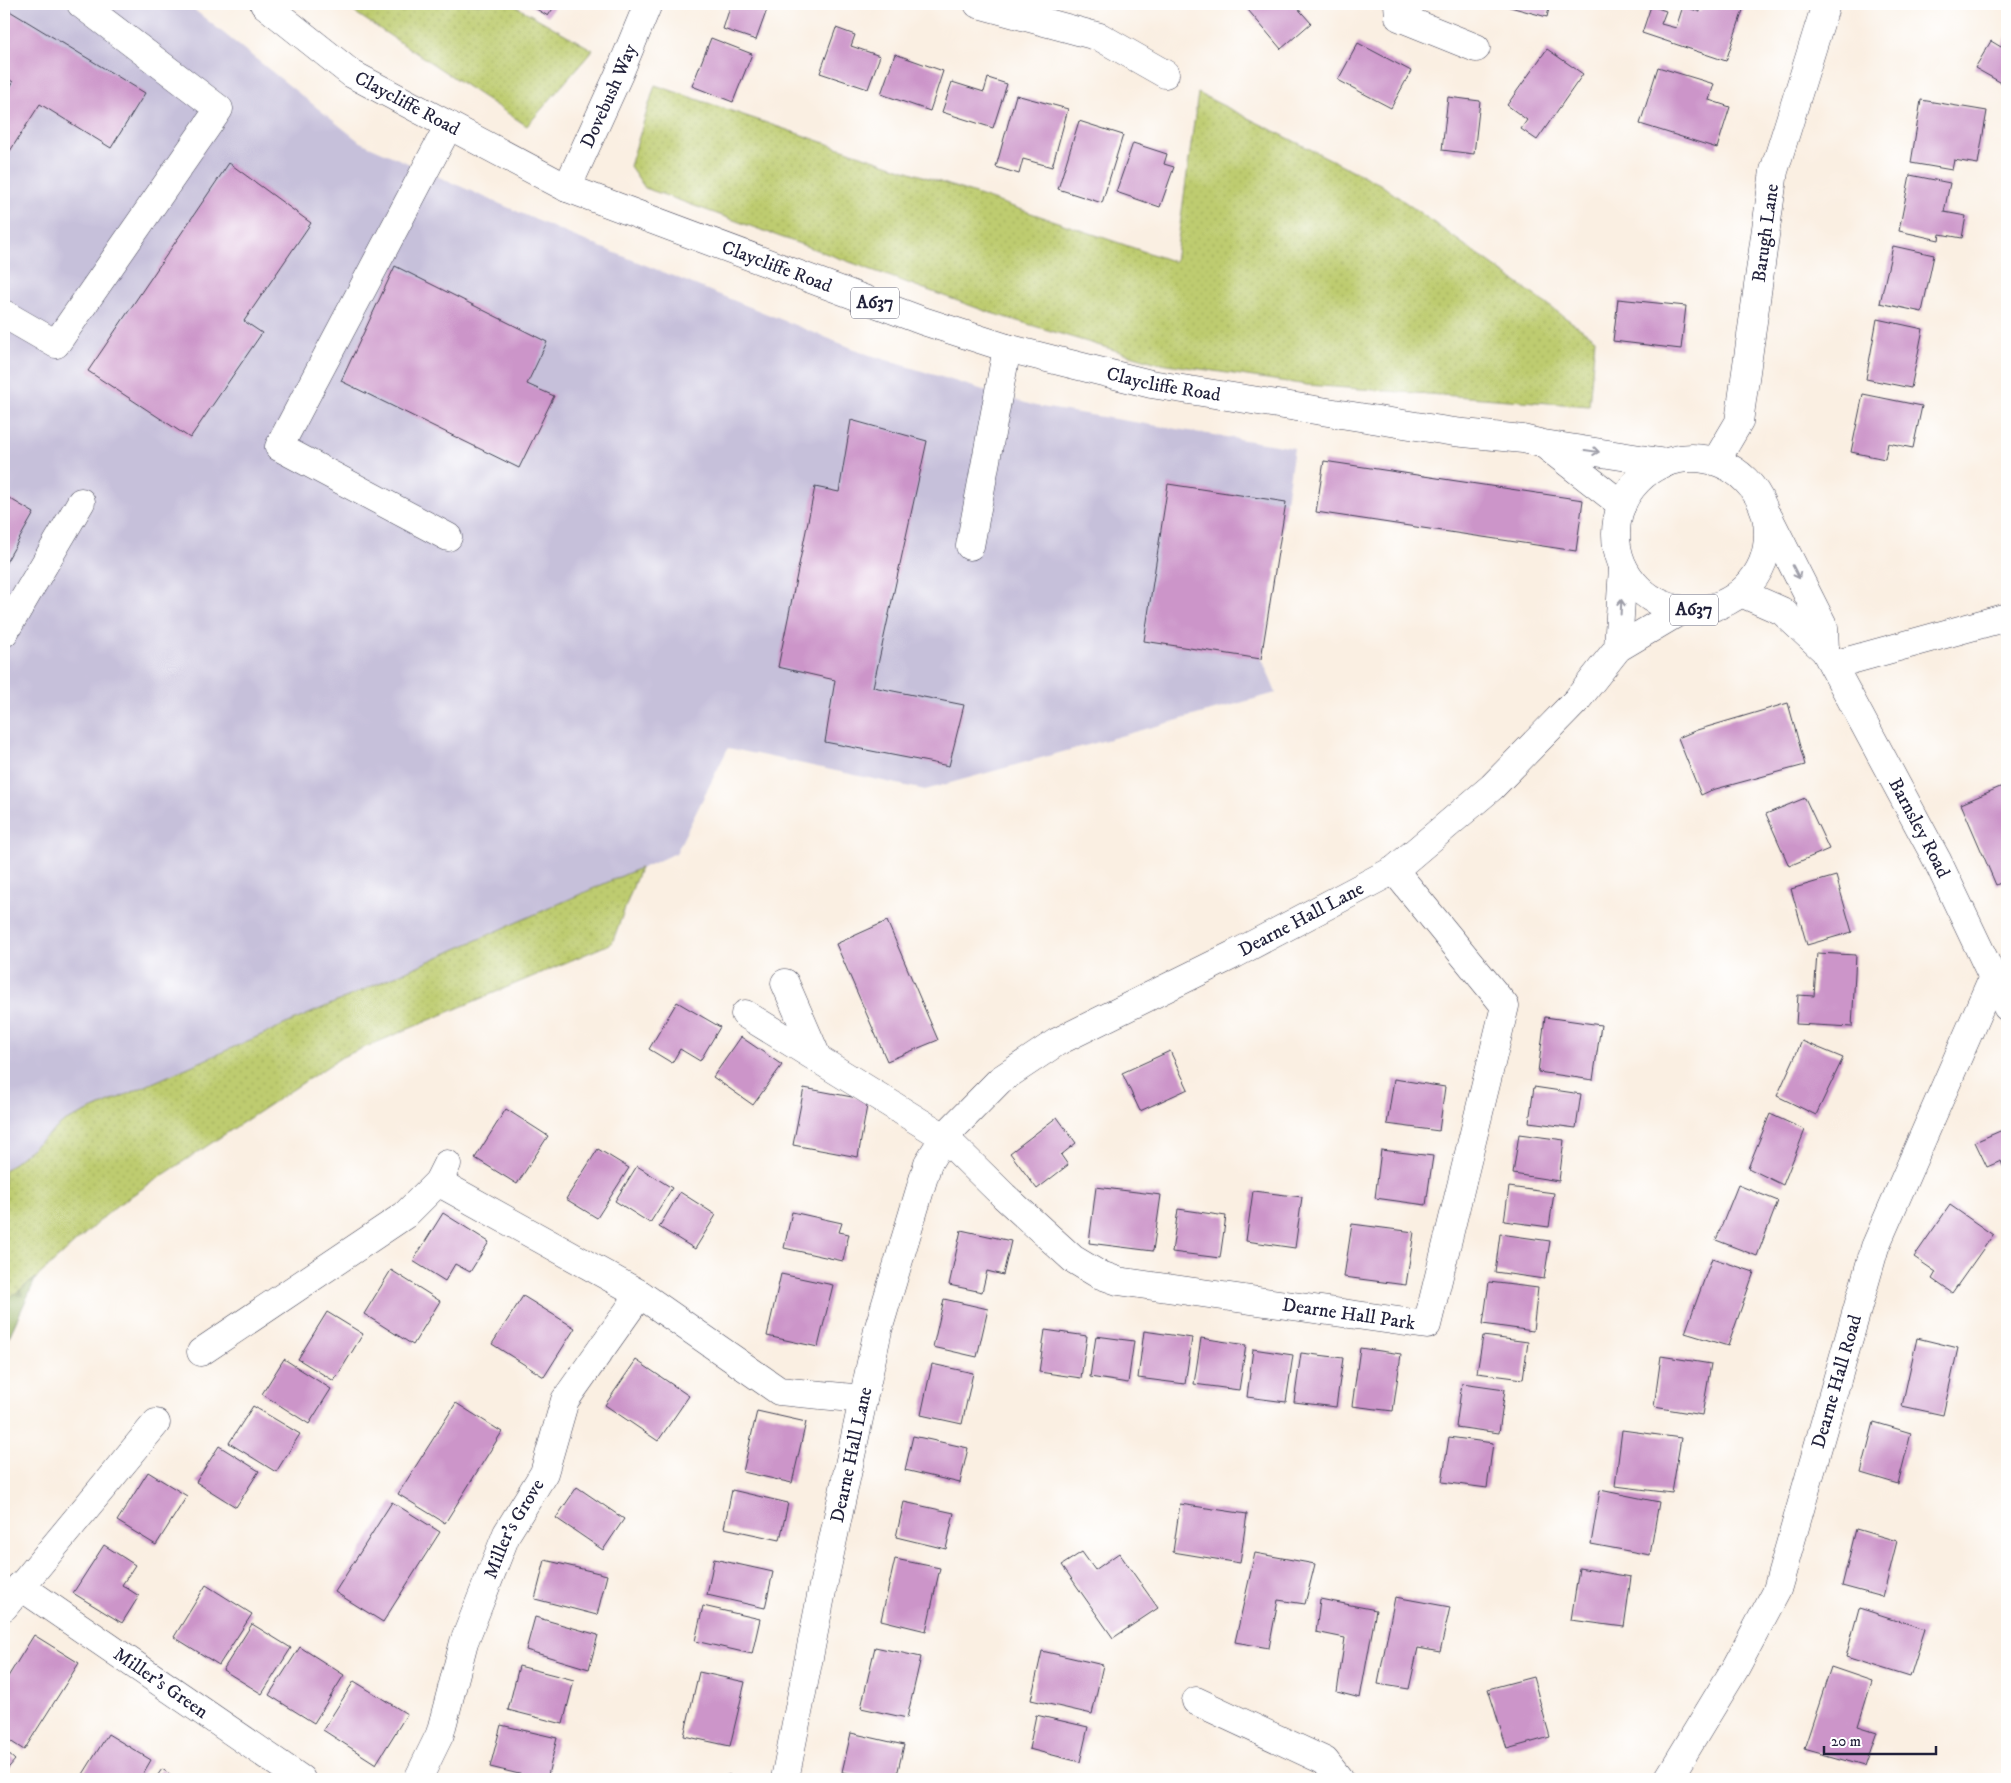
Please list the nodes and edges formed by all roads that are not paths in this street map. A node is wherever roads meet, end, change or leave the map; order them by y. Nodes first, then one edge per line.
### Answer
1 (82, 4) edge
2 (264, 4) edge
3 (648, 4) edge
4 (978, 4) edge
5 (1398, 4) edge
6 (1826, 4) edge
7 (1476, 48) dead end
8 (1164, 74) dead end
9 (449, 125) junction
10 (567, 188) junction
11 (4, 314) edge
12 (1007, 348) junction
13 (1544, 444) junction
14 (1716, 461) junction
15 (1666, 463) junction
16 (81, 502) dead end
17 (1622, 504) junction
18 (1766, 513) junction
19 (448, 536) dead end
20 (970, 546) dead end
21 (1623, 566) junction
22 (1741, 593) junction
23 (1682, 610) junction
24 (2007, 617) edge
25 (4, 633) edge
26 (1618, 648) junction
27 (1829, 658) junction
28 (1394, 870) junction
29 (1993, 977) junction
30 (785, 983) dead end
31 (2007, 1007) edge
32 (745, 1014) dead end
33 (818, 1059) junction
34 (944, 1137) junction
35 (640, 1294) junction
36 (201, 1352) dead end
37 (863, 1399) junction
38 (156, 1423) dead end
39 (12, 1596) edge
40 (1196, 1701) dead end
41 (301, 1779) edge
42 (418, 1779) edge
43 (786, 1779) edge
44 (1339, 1779) edge
45 (1668, 1779) edge

1 - 11 main road
2 - 9 main road, Claycliffe Road / A637
3 - 10 main road, Dovebush Way
4 - 8 main road
5 - 7 main road
6 - 14 main road, Barugh Lane
9 - 10 main road, Claycliffe Road / A637
9 - 19 main road
10 - 12 main road, Claycliffe Road / A637
12 - 13 main road, Claycliffe Road / A637
12 - 20 main road
13 -> 15 main road, Claycliffe Road / A637
13 - 17 main road, Claycliffe Road / A637
14 - 15 main road, Barnsley Road / A637
14 - 18 main road, Barnsley Road / A637
15 - 17 main road, Barnsley Road / A637
16 - 25 main road
17 - 21 main road, Barnsley Road / A637
18 - 22 main road, Barnsley Road / A637
18 -> 27 main road, Barnsley Road / A637
21 - 23 main road, Barnsley Road / A637
26 -> 21 main road
22 - 23 main road, Barnsley Road / A637
22 - 27 main road, Barnsley Road / A637
23 - 26 main road, Dearne Hall Lane
24 - 27 main road
26 - 28 main road, Dearne Hall Lane
27 - 29 main road, Barnsley Road / A637
28 - 34 main road, Dearne Hall Lane
28 - 34 main road, Dearne Hall Park
29 - 31 main road, Barnsley Road / A637
29 - 45 main road, Dearne Hall Road
30 - 33 main road
32 - 33 main road
33 - 34 main road
34 - 37 main road, Dearne Hall Lane
35 - 36 main road
35 - 37 main road
35 - 42 main road, Miller's Grove
37 - 43 main road, Dearne Hall Lane
38 - 39 main road, Miller's Green
39 - 41 main road, Miller's Green
40 - 44 main road

